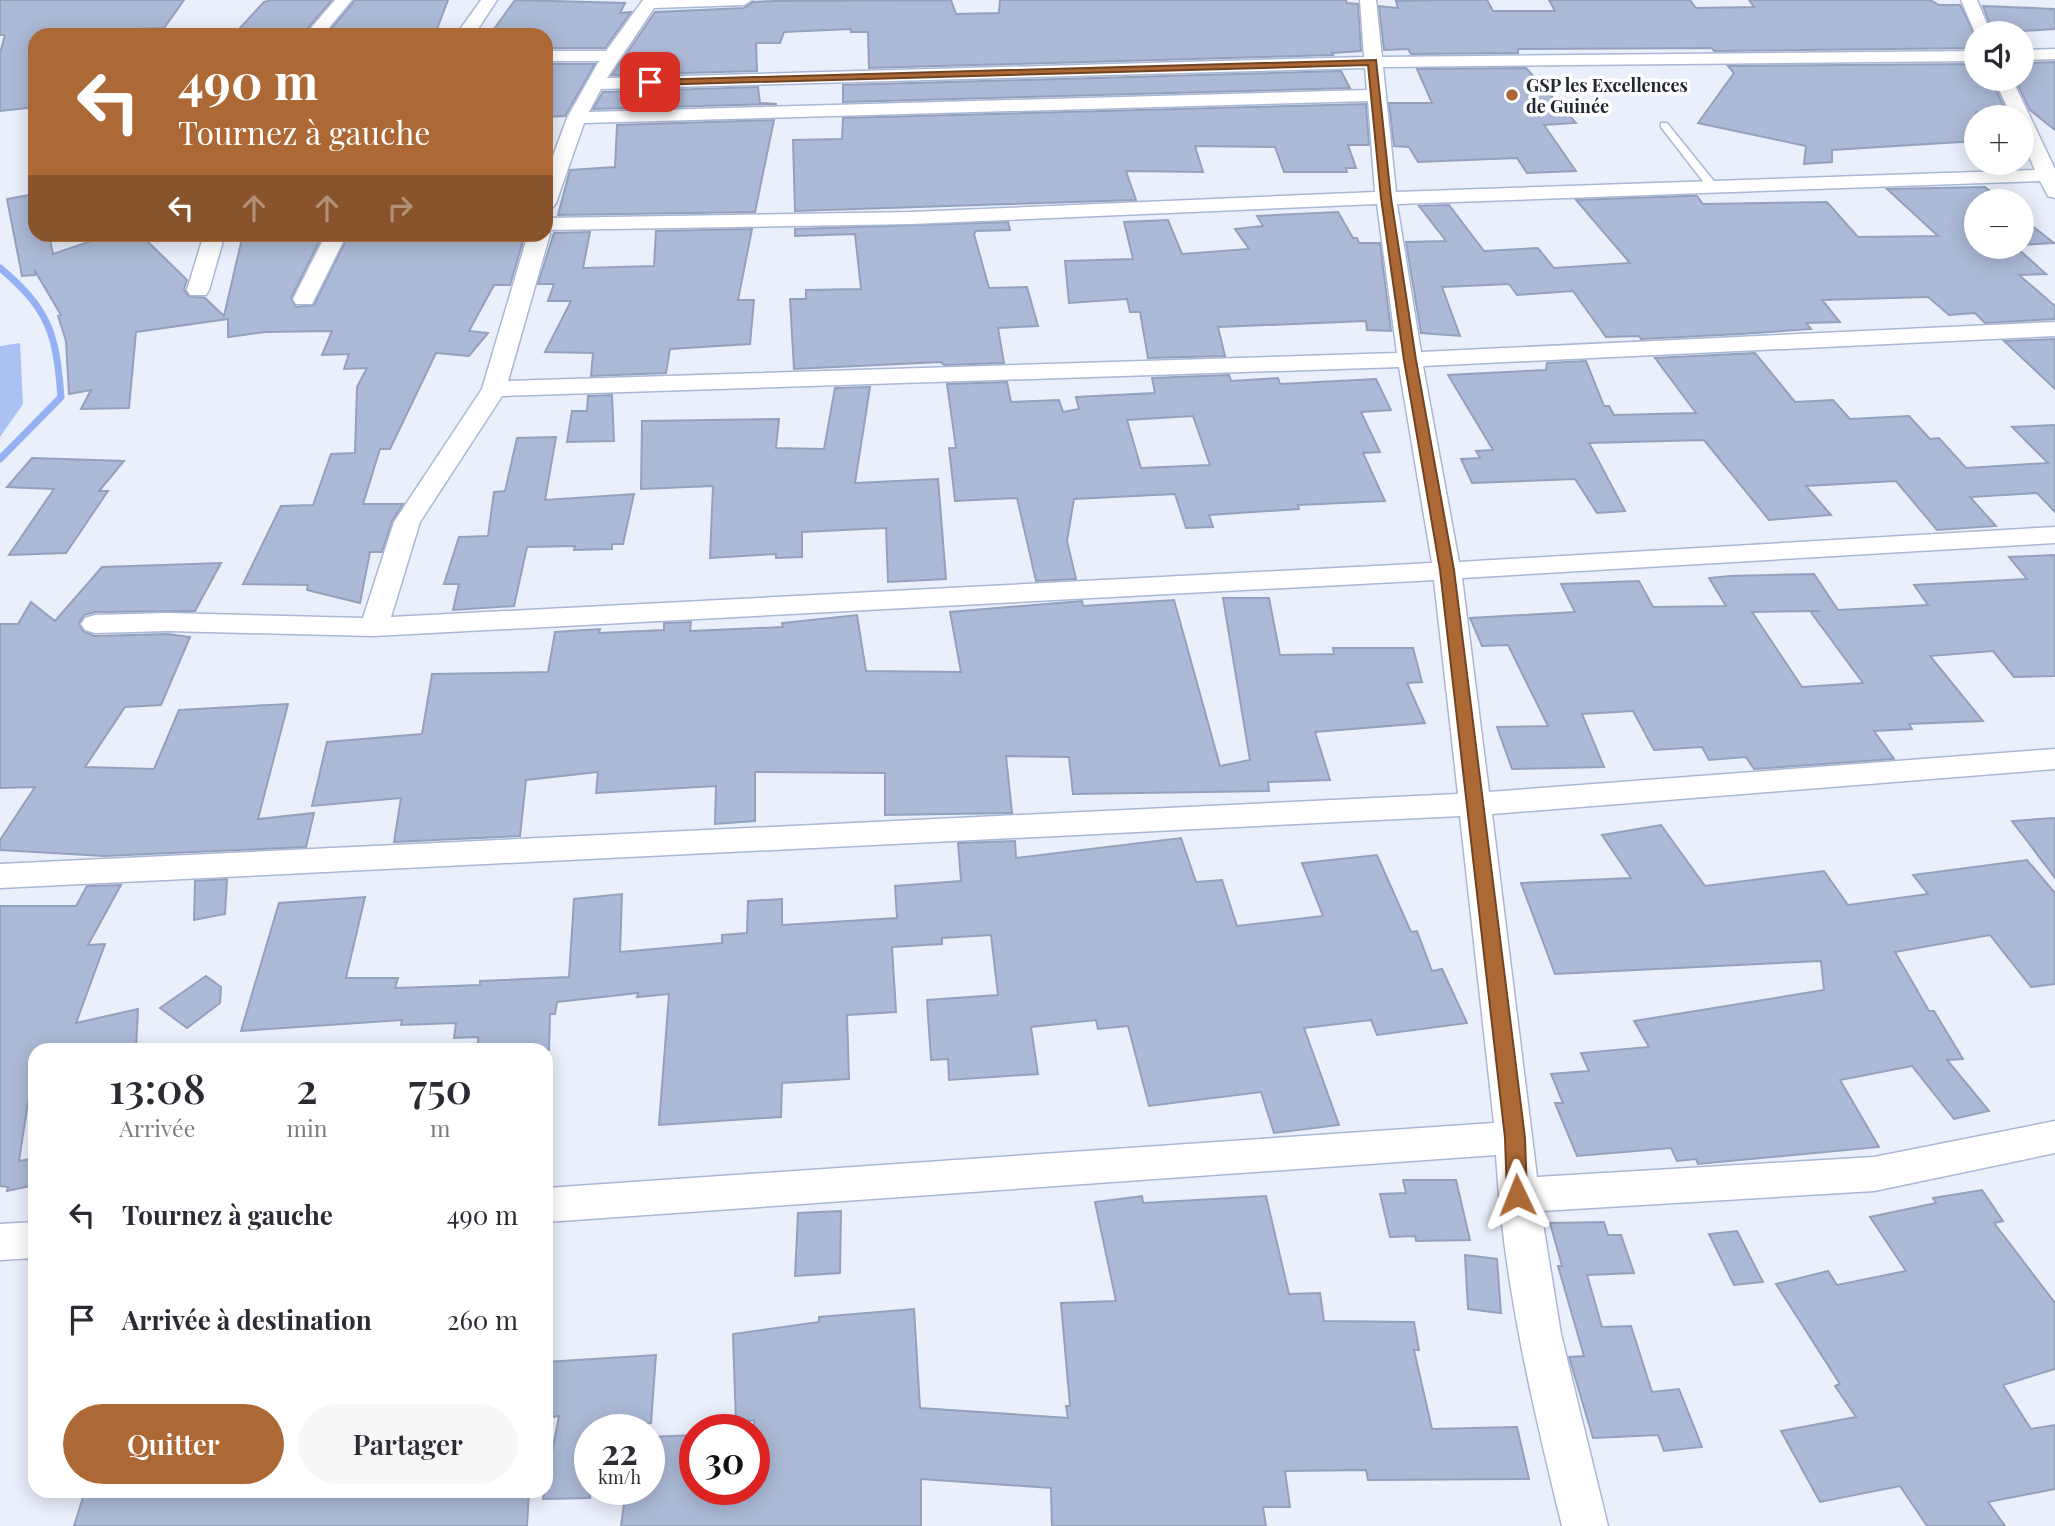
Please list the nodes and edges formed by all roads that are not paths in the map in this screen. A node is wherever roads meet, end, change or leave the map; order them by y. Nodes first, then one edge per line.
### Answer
1 (344, 0) edge
2 (489, 0) edge
3 (744, 0) edge
4 (1368, 0) edge
5 (1969, 0) edge
6 (651, 1) edge
7 (1978, 21) edge
8 (320, 28) edge
9 (470, 28) edge
10 (2055, 54) edge
11 (553, 55) edge
12 (2034, 55) edge
13 (611, 56) junction
14 (1964, 56) edge
15 (1373, 62) junction
16 (594, 84) junction
17 (1376, 95) junction
18 (576, 118) junction
19 (1664, 125) dead end
20 (2034, 144) edge
21 (2053, 181) edge
22 (553, 183) edge
23 (1713, 187) junction
24 (1386, 198) junction
25 (553, 224) edge
26 (213, 242) edge
27 (333, 242) edge
28 (537, 242) edge
29 (198, 290) dead end
30 (304, 299) dead end
31 (2055, 329) edge
32 (1410, 360) junction
33 (495, 389) junction
34 (2055, 535) edge
35 (1447, 570) junction
36 (95, 624) dead end
37 (374, 627) junction
38 (2055, 759) edge
39 (1473, 804) junction
40 (0, 876) edge
41 (2055, 1137) edge
42 (1515, 1138) junction
43 (1517, 1195) junction
44 (553, 1205) edge
45 (28, 1240) edge
46 (0, 1242) edge
47 (1585, 1526) edge

1 - 8 street
2 - 9 street
3 - 6 street
4 - 15 street
5 - 7 street
6 - 13 street
10 - 12 street
11 - 13 street
13 - 16 street
14 - 15 street
15 - 16 street
15 - 17 street
16 - 18 street
17 - 18 street
17 - 24 street
18 - 22 street
19 - 23 lane
20 - 21 street
21 - 23 street
23 - 24 street
24 - 25 street
24 - 32 street
26 - 29 street
27 - 30 street
28 - 33 street
31 - 32 street
32 - 33 street
32 - 35 street
33 - 37 street
34 - 35 street
35 - 37 street
35 - 39 street
36 - 37 street
38 - 39 street
39 - 40 street
39 - 42 street
41 - 43 street
42 - 43 street
42 - 44 street
43 - 47 street
45 - 46 street

